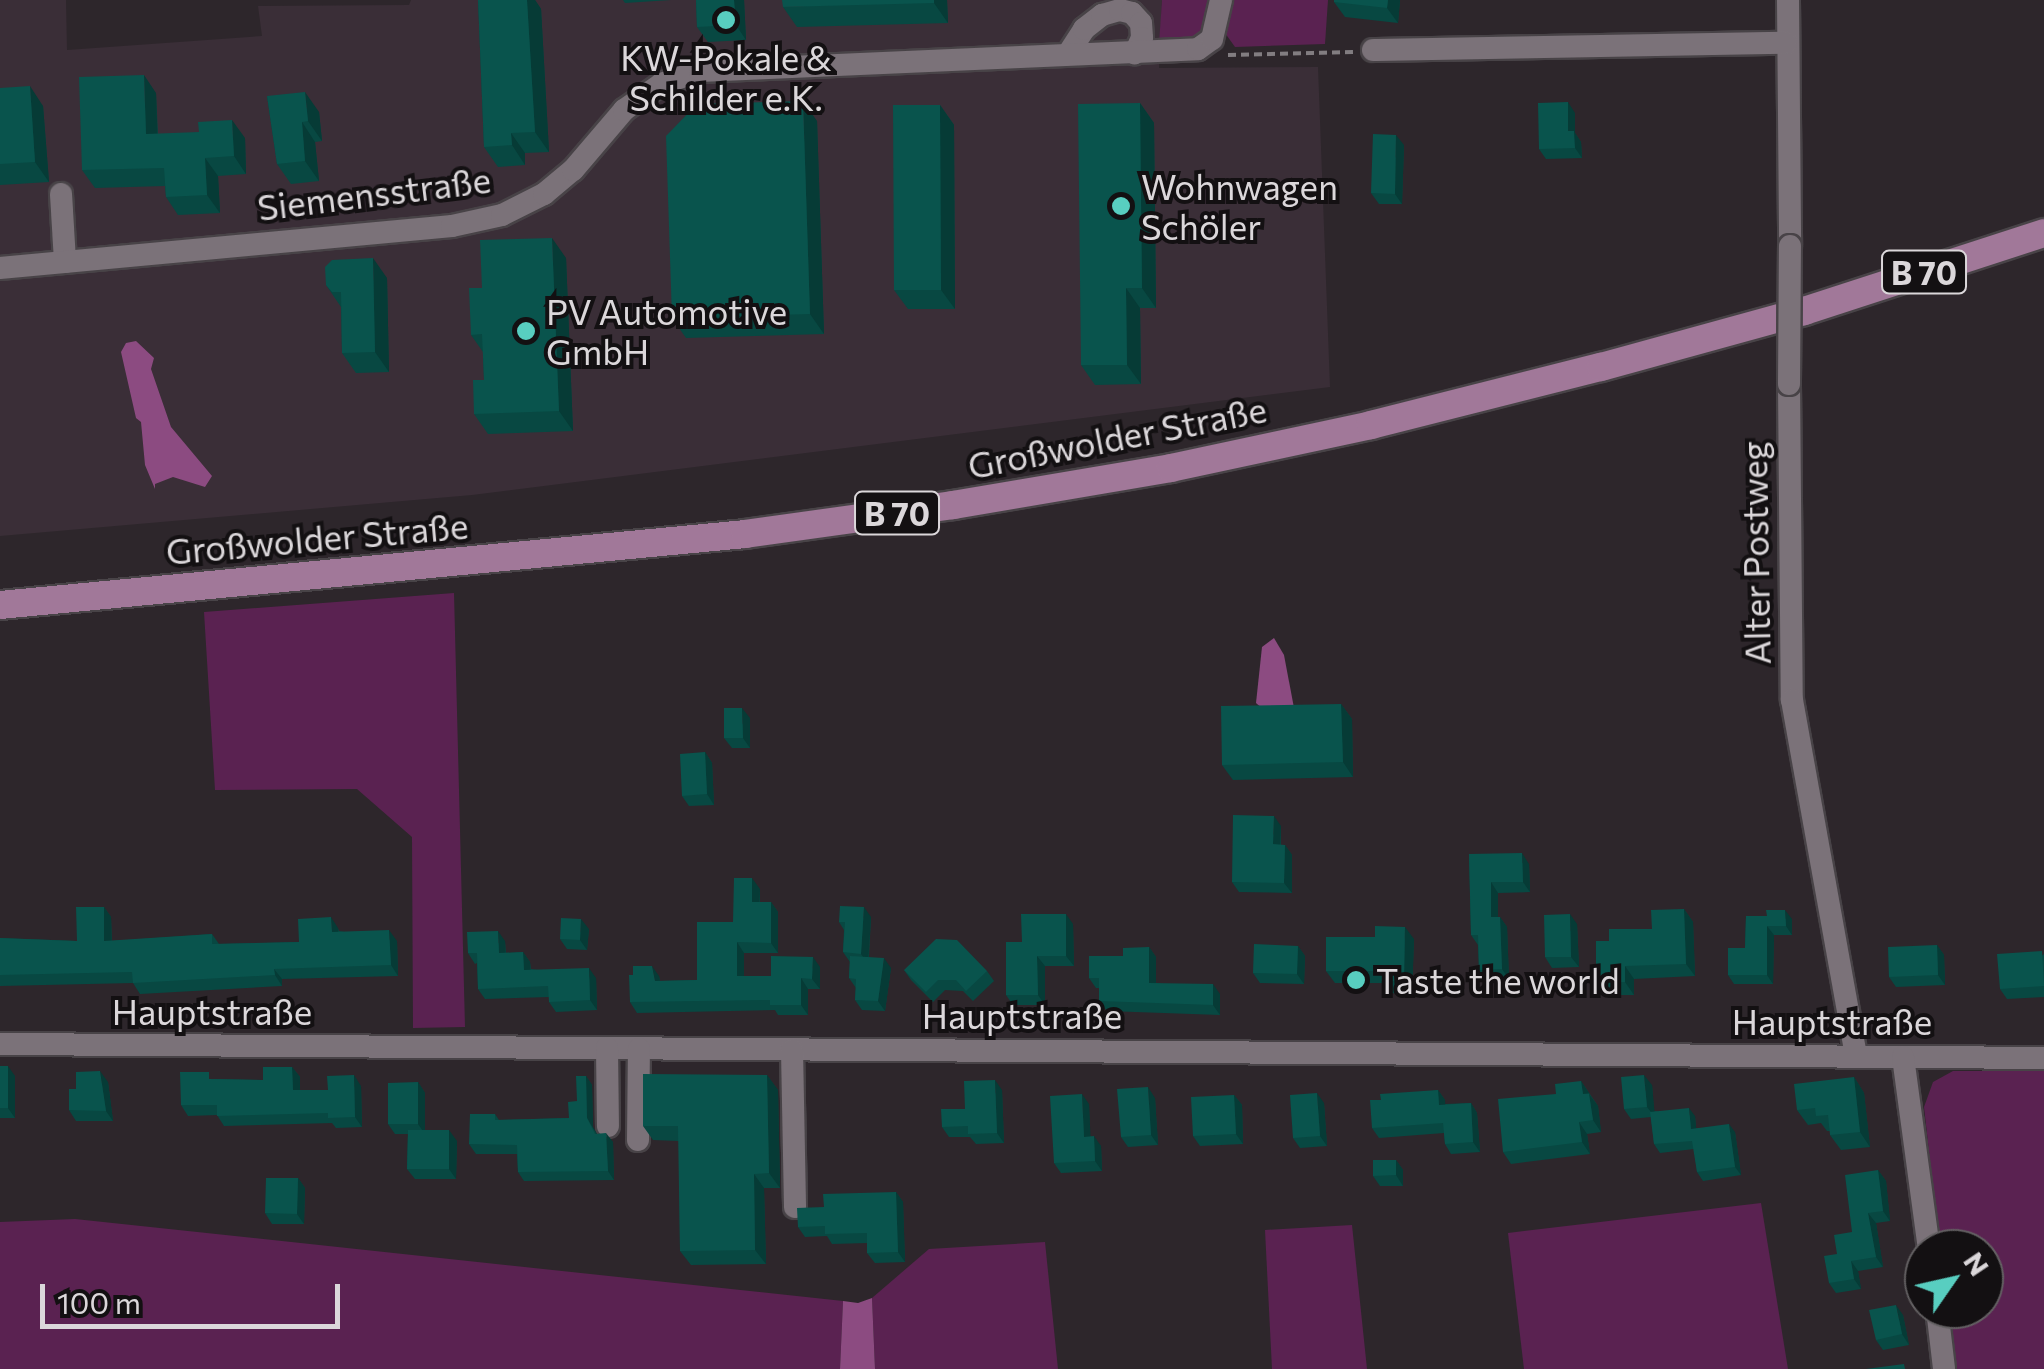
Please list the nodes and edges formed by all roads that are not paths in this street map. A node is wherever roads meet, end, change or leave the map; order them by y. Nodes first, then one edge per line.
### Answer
1 (1221, 0) edge
2 (1788, 0) edge
3 (1786, 43) junction
4 (1372, 50) road end
5 (1135, 53) junction
6 (1068, 54) junction
7 (61, 194) dead end
8 (2044, 233) edge
9 (65, 262) junction
10 (0, 268) edge
11 (0, 606) edge
12 (0, 1044) edge
13 (607, 1048) junction
14 (639, 1049) junction
15 (792, 1050) junction
16 (1856, 1056) junction
17 (1903, 1057) junction
18 (2044, 1058) edge
19 (608, 1126) dead end
20 (638, 1140) dead end
21 (795, 1207) edge
22 (1926, 1229) edge
23 (1939, 1329) edge
24 (1944, 1369) edge

1 - 5 street, Siemensstraße
2 - 3 street, Alter Postweg
3 - 4 street
3 - 16 street, Alter Postweg, bridge
5 - 6 street, Siemensstraße
5 - 6 street
6 - 9 street, Siemensstraße
7 - 9 street
8 - 11 main road, Großwolder Straße / B 70
9 - 10 street, Siemensstraße
12 - 13 street, Hauptstraße
13 - 14 street, Hauptstraße
13 - 19 street
14 - 15 street, Hauptstraße
14 - 20 street
15 - 16 street, Hauptstraße
15 - 21 street
16 - 17 street, Hauptstraße
17 - 18 street, Hauptstraße
17 - 22 street
23 - 24 street

